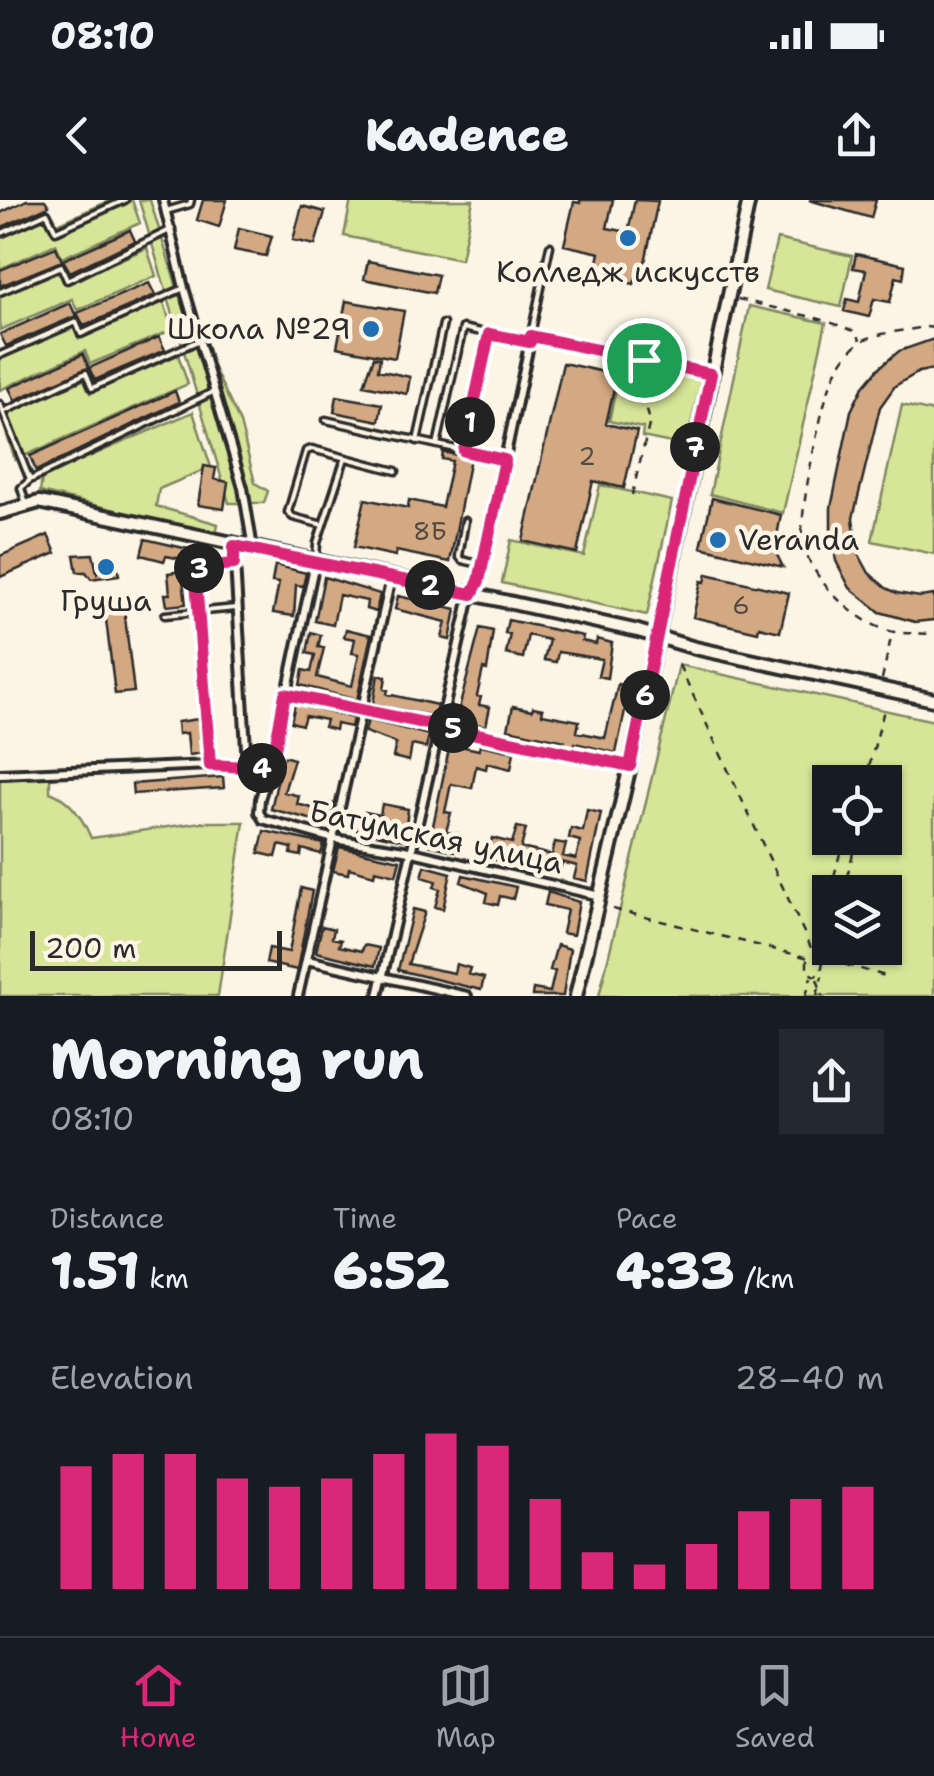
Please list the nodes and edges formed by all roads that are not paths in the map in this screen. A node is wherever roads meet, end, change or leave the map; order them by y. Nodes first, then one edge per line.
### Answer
1 (125, 200) edge
2 (162, 200) edge
3 (749, 200) edge
4 (190, 201) edge
5 (166, 210) junction
6 (172, 229) junction
7 (0, 234) edge
8 (550, 246) dead end
9 (184, 288) junction
10 (0, 292) edge
11 (442, 324) dead end
12 (489, 334) junction
13 (530, 339) junction
14 (200, 340) junction
15 (0, 355) edge
16 (711, 374) junction
17 (215, 391) junction
18 (0, 404) edge
19 (3, 412) junction
20 (326, 420) dead end
21 (9, 428) junction
22 (0, 432) edge
23 (417, 440) junction
24 (438, 445) junction
25 (464, 451) junction
26 (345, 458) junction
27 (505, 460) junction
28 (396, 471) dead end
29 (30, 480) junction
30 (26, 504) junction
31 (0, 513) edge
32 (465, 521) dead end
33 (324, 525) junction
34 (234, 546) junction
35 (253, 549) junction
36 (316, 562) junction
37 (234, 564) junction
38 (482, 565) junction
39 (392, 578) junction
40 (472, 594) junction
41 (236, 608) junction
42 (197, 611) junction
43 (165, 615) dead end
44 (657, 636) junction
45 (285, 694) junction
46 (934, 700) edge
47 (363, 711) junction
48 (440, 725) junction
49 (210, 765) junction
50 (247, 765) junction
51 (630, 766) junction
52 (268, 768) junction
53 (0, 774) edge
54 (334, 839) junction
55 (412, 852) junction
56 (600, 896) junction
57 (307, 960) junction
58 (383, 975) junction
59 (298, 996) edge
60 (378, 996) edge
61 (467, 996) edge
62 (576, 996) edge

1 - 7 lane
2 - 5 street
3 - 16 main road
4 - 5 lane
5 - 6 street
6 - 9 street
6 - 10 lane
8 - 13 lane
9 - 14 street
9 - 15 lane
11 - 23 lane
12 - 13 lane
12 - 24 lane
12 - 25 lane
13 - 16 street
13 - 27 street
14 - 17 street
14 - 19 lane
16 - 44 main road
17 - 29 lane
17 - 35 street
18 - 19 lane
19 - 21 lane
20 - 23 lane
21 - 22 lane
21 - 29 lane
23 - 24 lane
24 - 25 lane
25 - 27 lane
26 - 28 lane
26 - 33 lane
26 - 33 lane
27 - 38 street
29 - 30 lane
30 - 31 main road
30 - 34 main road
32 - 38 lane
33 - 36 lane
34 - 35 main road
34 - 37 street
35 - 36 main road
36 - 39 main road
36 - 45 street
37 - 41 street
37 - 42 lane
38 - 40 street
39 - 40 main road
39 - 47 street
40 - 44 main road
40 - 48 street
41 - 42 lane
41 - 50 street
42 - 43 lane
42 - 49 lane
44 - 46 main road
44 - 51 main road
45 - 47 street
45 - 52 street
47 - 48 street
47 - 54 street
48 - 51 street
48 - 55 street
49 - 50 street
49 - 53 street
50 - 52 street
51 - 56 main road
52 - 54 street, Батумская улица
54 - 55 street, Батумская улица
54 - 57 street
55 - 56 street, Батумская улица
55 - 58 street
56 - 62 main road
57 - 58 street
57 - 59 street
58 - 60 street
58 - 61 street

